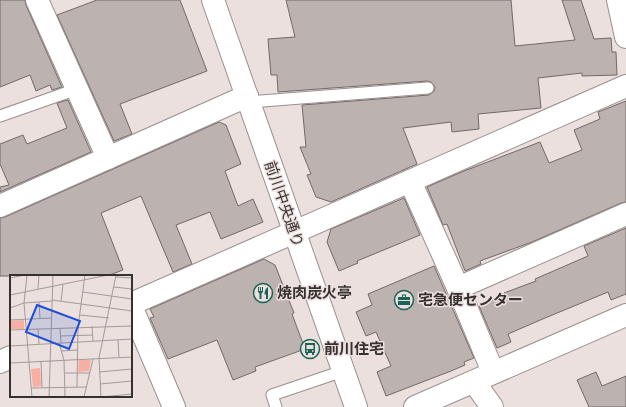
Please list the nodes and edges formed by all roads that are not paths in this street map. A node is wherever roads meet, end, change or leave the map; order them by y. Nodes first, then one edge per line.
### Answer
1 (38, 0) edge
2 (213, 0) edge
3 (618, 0) edge
4 (626, 37) edge
5 (626, 86) edge
6 (428, 88) dead end
7 (77, 89) junction
8 (248, 99) junction
9 (0, 116) edge
10 (108, 158) junction
11 (410, 181) junction
12 (0, 206) edge
13 (626, 214) edge
14 (294, 232) junction
15 (458, 288) junction
16 (132, 305) edge
17 (132, 308) edge
18 (626, 315) edge
19 (10, 357) edge
20 (0, 362) edge
21 (343, 370) junction
22 (493, 372) junction
23 (474, 382) junction
24 (168, 405) edge
25 (276, 407) edge
26 (356, 407) edge
27 (415, 407) edge
28 (492, 407) edge

1 - 7 street
2 - 8 street, 前川中央通り
3 - 4 street
5 - 11 street
6 - 8 lane
7 - 9 lane
7 - 10 street
8 - 10 street
8 - 14 street, 前川中央通り
10 - 12 street
11 - 14 street
11 - 15 street
13 - 15 street
14 - 16 street
14 - 21 street, 前川中央通り
15 - 22 street
17 - 24 street
18 - 22 street
19 - 20 street
21 - 25 lane
21 - 26 street, 前川中央通り
22 - 23 street
23 - 27 street
23 - 28 street

